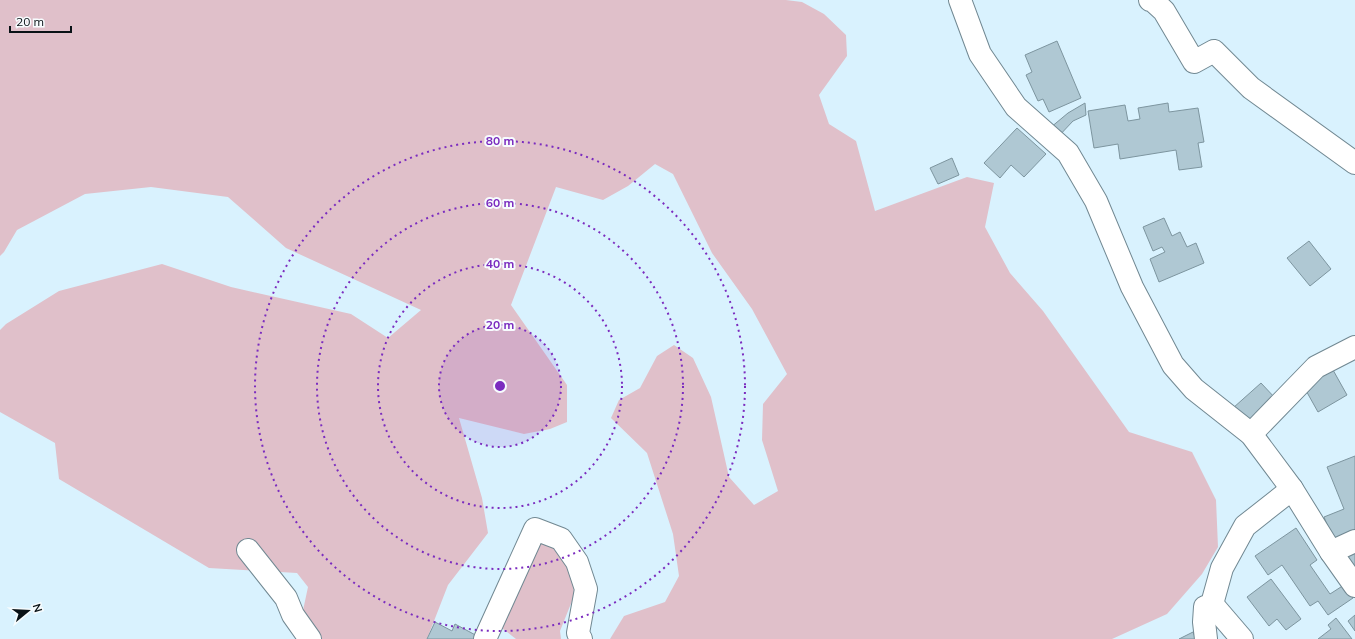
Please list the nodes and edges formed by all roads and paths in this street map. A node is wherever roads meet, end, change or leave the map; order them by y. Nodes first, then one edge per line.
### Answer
1 (960, 0) edge
2 (1150, 0) edge
3 (1355, 163) edge
4 (1355, 347) edge
5 (1251, 434) junction
6 (1292, 489) junction
7 (1355, 541) edge
8 (248, 550) dead end
9 (1331, 552) junction
10 (1355, 586) edge
11 (1212, 604) junction
12 (310, 639) edge
13 (485, 639) edge
14 (581, 639) edge
15 (1206, 639) edge
16 (1242, 639) edge

1 - 5 street
2 - 3 street
4 - 5 street
5 - 6 street
6 - 9 street
6 - 11 street
7 - 9 street
8 - 12 street
9 - 10 street
11 - 15 street
11 - 16 street
13 - 14 street

